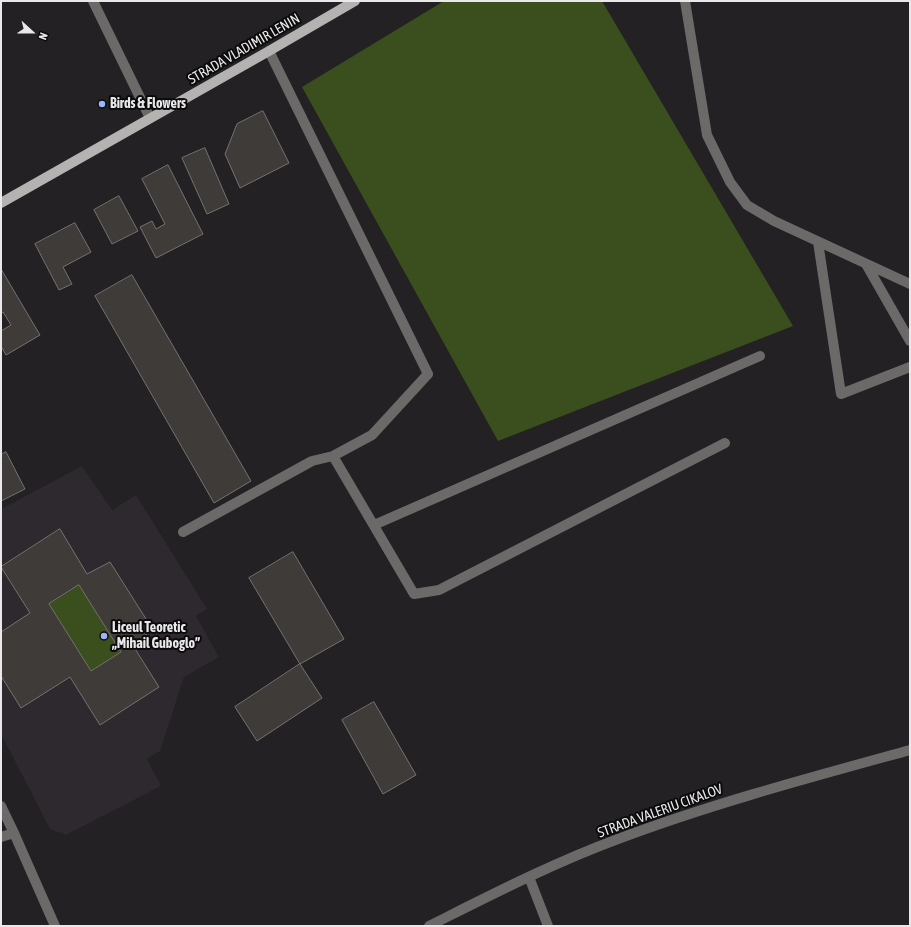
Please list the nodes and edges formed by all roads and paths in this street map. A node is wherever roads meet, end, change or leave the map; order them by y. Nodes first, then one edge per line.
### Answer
1 (93, 1) edge
2 (355, 1) edge
3 (685, 1) edge
4 (270, 51) junction
5 (150, 118) junction
6 (1, 203) edge
7 (818, 242) junction
8 (866, 264) junction
9 (910, 284) edge
10 (910, 341) edge
11 (760, 356) dead end
12 (910, 367) edge
13 (724, 443) dead end
14 (333, 456) junction
15 (374, 525) junction
16 (183, 532) dead end
17 (910, 750) edge
18 (1, 806) edge
19 (14, 833) junction
20 (1, 837) edge
21 (529, 877) junction
22 (55, 926) edge
23 (429, 926) edge
24 (548, 926) edge

1 - 5 street
2 - 4 main road, STRADA VLADIMIR LENIN
3 - 7 street
4 - 5 main road, STRADA VLADIMIR LENIN
4 - 14 street
5 - 6 main road, STRADA VLADIMIR LENIN
7 - 8 street
7 - 12 street
8 - 9 street
8 - 10 street
11 - 15 street
13 - 15 street
14 - 15 street
14 - 16 street
17 - 21 street, STRADA VALERIU CIKALOV
18 - 19 street
19 - 20 street
19 - 22 street
21 - 23 street, STRADA VALERIU CIKALOV
21 - 24 street

